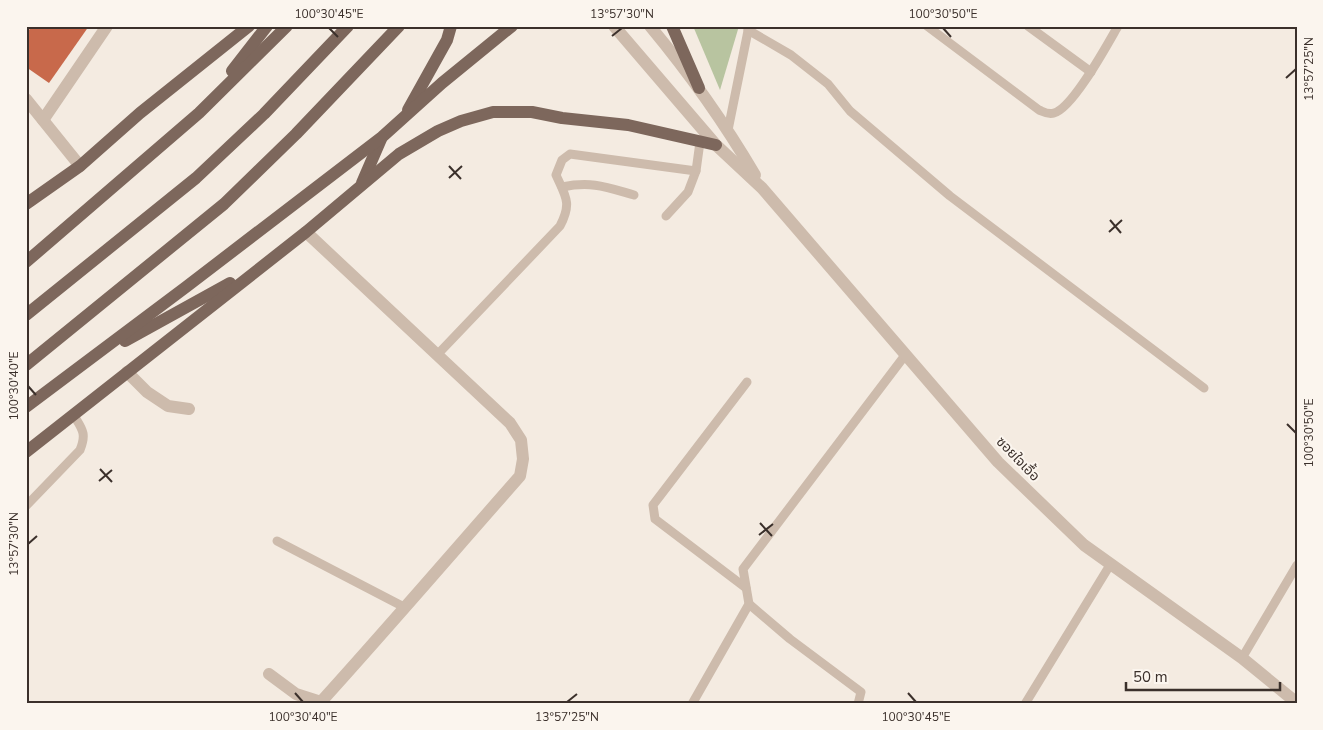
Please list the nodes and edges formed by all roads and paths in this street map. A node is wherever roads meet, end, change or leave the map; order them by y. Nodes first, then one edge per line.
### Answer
1 (107, 26) edge
2 (249, 26) edge
3 (267, 26) edge
4 (287, 26) edge
5 (348, 26) edge
6 (399, 26) edge
7 (451, 26) edge
8 (495, 26) edge
9 (512, 26) edge
10 (614, 26) edge
11 (650, 26) edge
12 (672, 26) edge
13 (927, 26) edge
14 (1028, 26) edge
15 (1118, 26) edge
16 (749, 28) edge
17 (485, 47) junction
18 (1091, 72) junction
19 (699, 88) junction
20 (26, 99) edge
21 (199, 112) junction
22 (44, 120) junction
23 (402, 120) junction
24 (728, 130) junction
25 (382, 137) junction
26 (700, 142) junction
27 (716, 144) junction
28 (80, 166) junction
29 (696, 171) junction
30 (360, 187) junction
31 (562, 187) junction
32 (762, 188) junction
33 (634, 195) dead end
34 (26, 203) edge
35 (666, 216) dead end
36 (306, 232) junction
37 (26, 262) edge
38 (265, 264) junction
39 (26, 314) edge
40 (906, 354) junction
41 (437, 355) junction
42 (86, 363) junction
43 (26, 365) edge
44 (127, 372) junction
45 (747, 382) dead end
46 (1204, 388) dead end
47 (26, 406) edge
48 (189, 408) dead end
49 (73, 414) junction
50 (26, 452) edge
51 (26, 506) edge
52 (277, 542) dead end
53 (1110, 565) junction
54 (1297, 565) edge
55 (746, 588) junction
56 (749, 604) junction
57 (404, 607) junction
58 (1242, 658) junction
59 (269, 674) dead end
60 (320, 703) edge
61 (1297, 703) edge
62 (692, 704) edge
63 (858, 704) edge
64 (1025, 704) edge

1 - 22 street
2 - 28 main road
3 - 21 main road
4 - 21 main road
5 - 39 main road
6 - 43 main road
7 - 23 main road
8 - 17 main road
9 - 17 main road
10 - 27 street
11 - 19 street
12 - 19 main road
13 - 18 lane
14 - 18 lane
15 - 18 lane
16 - 24 lane
16 - 46 lane
17 - 23 main road
19 - 24 street
20 - 22 street
21 - 37 main road
22 - 28 street
23 - 25 main road
24 - 32 street
25 - 30 main road
25 - 42 main road
26 - 27 main road
26 - 29 lane
26 - 30 main road
27 - 32 street
28 - 34 main road
29 - 31 lane
29 - 35 lane
30 - 36 main road
31 - 33 lane
31 - 41 lane
32 - 40 street, ซอยใจเอื้อ
36 - 38 main road
36 - 41 street
38 - 42 main road
38 - 44 main road
40 - 53 street, ซอยใจเอื้อ
40 - 55 lane
41 - 57 street
42 - 47 main road
44 - 48 street
44 - 49 main road
45 - 55 lane
49 - 50 main road
49 - 51 lane
52 - 57 lane
53 - 58 street, ซอยใจเอื้อ
53 - 64 lane
54 - 58 lane
55 - 56 lane
56 - 62 lane
56 - 63 lane
57 - 60 street
58 - 61 street, ซอยใจเอื้อ
59 - 60 street

